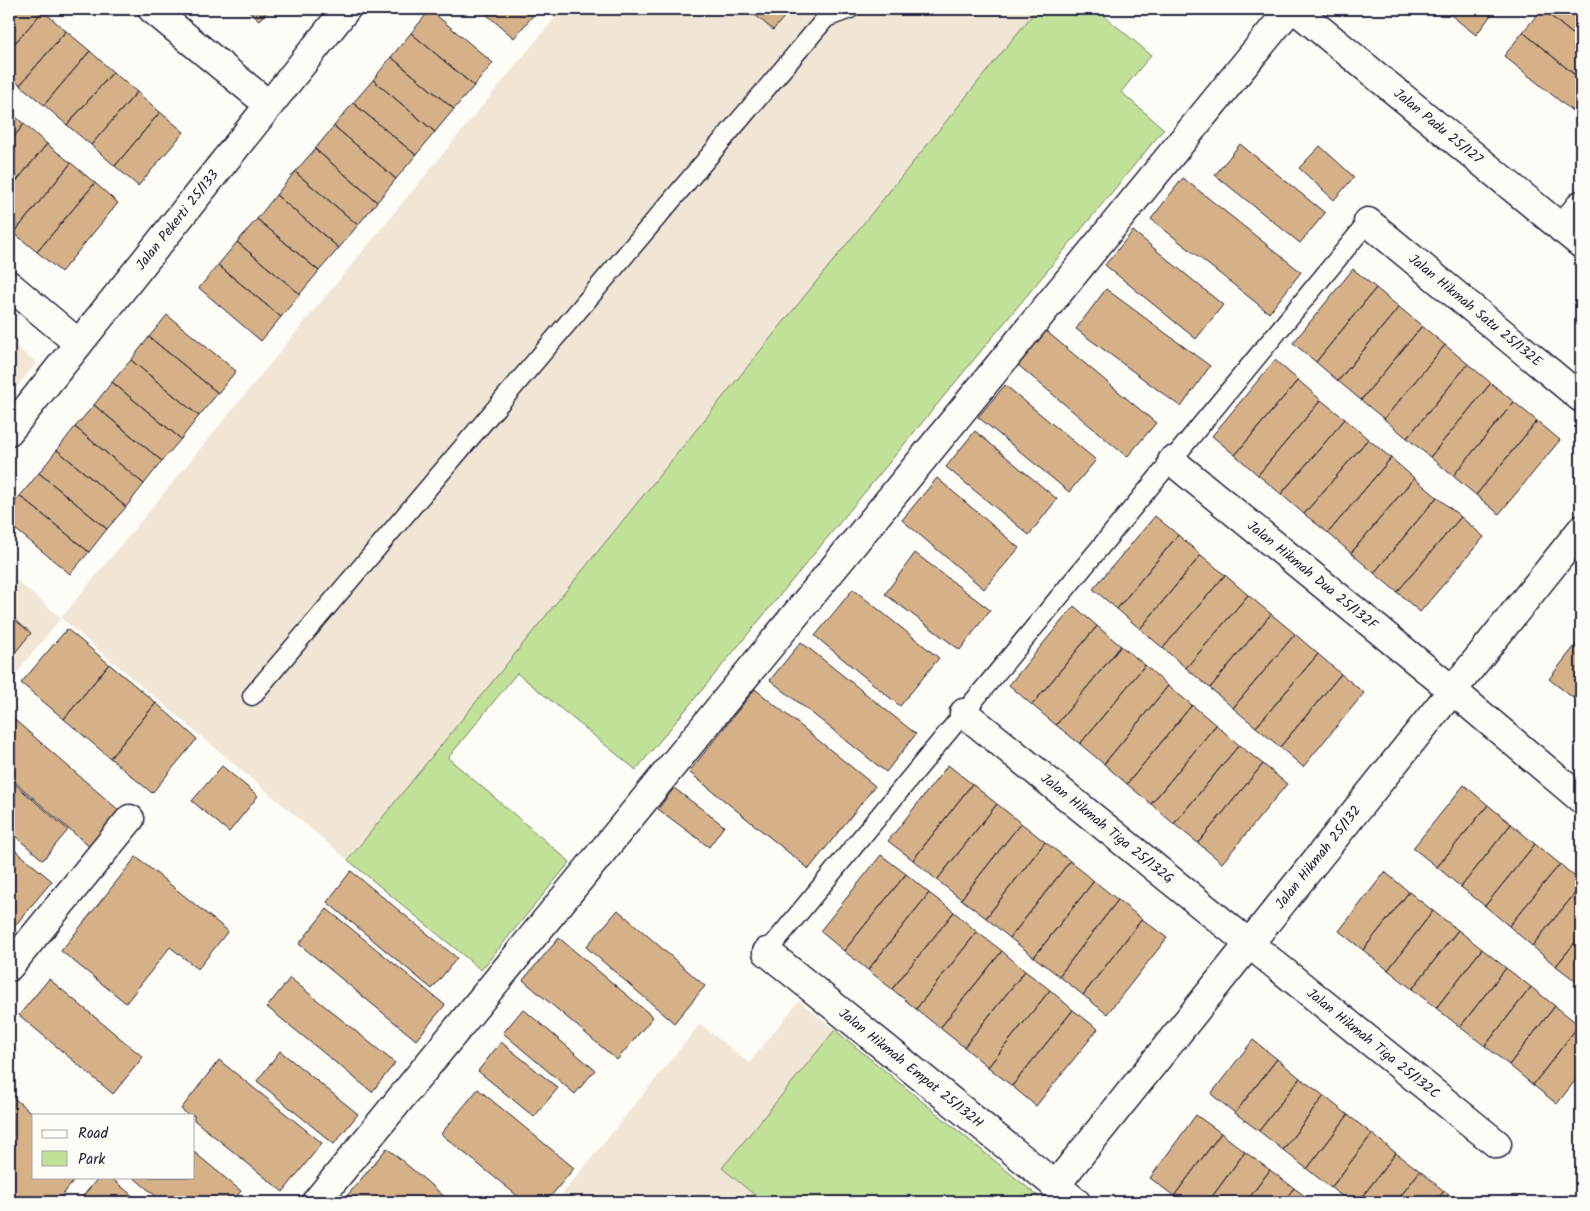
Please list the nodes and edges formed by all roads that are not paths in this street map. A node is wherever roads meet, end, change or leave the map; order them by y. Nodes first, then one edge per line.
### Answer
1 (152, 9) edge
2 (346, 9) edge
3 (850, 9) edge
4 (1290, 9) edge
5 (1295, 9) edge
6 (269, 105) junction
7 (1581, 205) edge
8 (1368, 222) joint
9 (1572, 236) edge
10 (9, 285) edge
11 (78, 343) junction
12 (1581, 398) edge
13 (9, 431) edge
14 (1172, 461) junction
15 (1581, 530) edge
16 (1452, 690) junction
17 (252, 696) dead end
18 (964, 713) junction
19 (1581, 799) edge
20 (130, 819) dead end
21 (1249, 944) junction
22 (767, 952) joint
23 (9, 967) edge
24 (1497, 1144) dead end
25 (1066, 1194) edge
26 (316, 1202) edge

1 - 6 street
2 - 6 street, Jalan Pekerti 25/133
3 - 17 lane
4 - 26 street
5 - 9 street, Jalan Padu 25/127
6 - 11 street, Jalan Pekerti 25/133
7 - 9 street
8 - 12 street, Jalan Hikmah Satu 25/132E
8 - 14 lane
10 - 11 street
11 - 13 street, Jalan Pekerti 25/133
14 - 16 street, Jalan Hikmah Dua 25/132F
14 - 18 lane
15 - 16 street, Jalan Hikmah 25/132
16 - 19 street, Jalan Hikmah Dua 25/132F
16 - 21 street, Jalan Hikmah 25/132
18 - 21 street, Jalan Hikmah Tiga 25/132G
18 - 22 lane
20 - 23 street
21 - 24 street, Jalan Hikmah Tiga 25/132C
21 - 25 street, Jalan Hikmah 25/132
22 - 25 street, Jalan Hikmah Empat 25/132H

